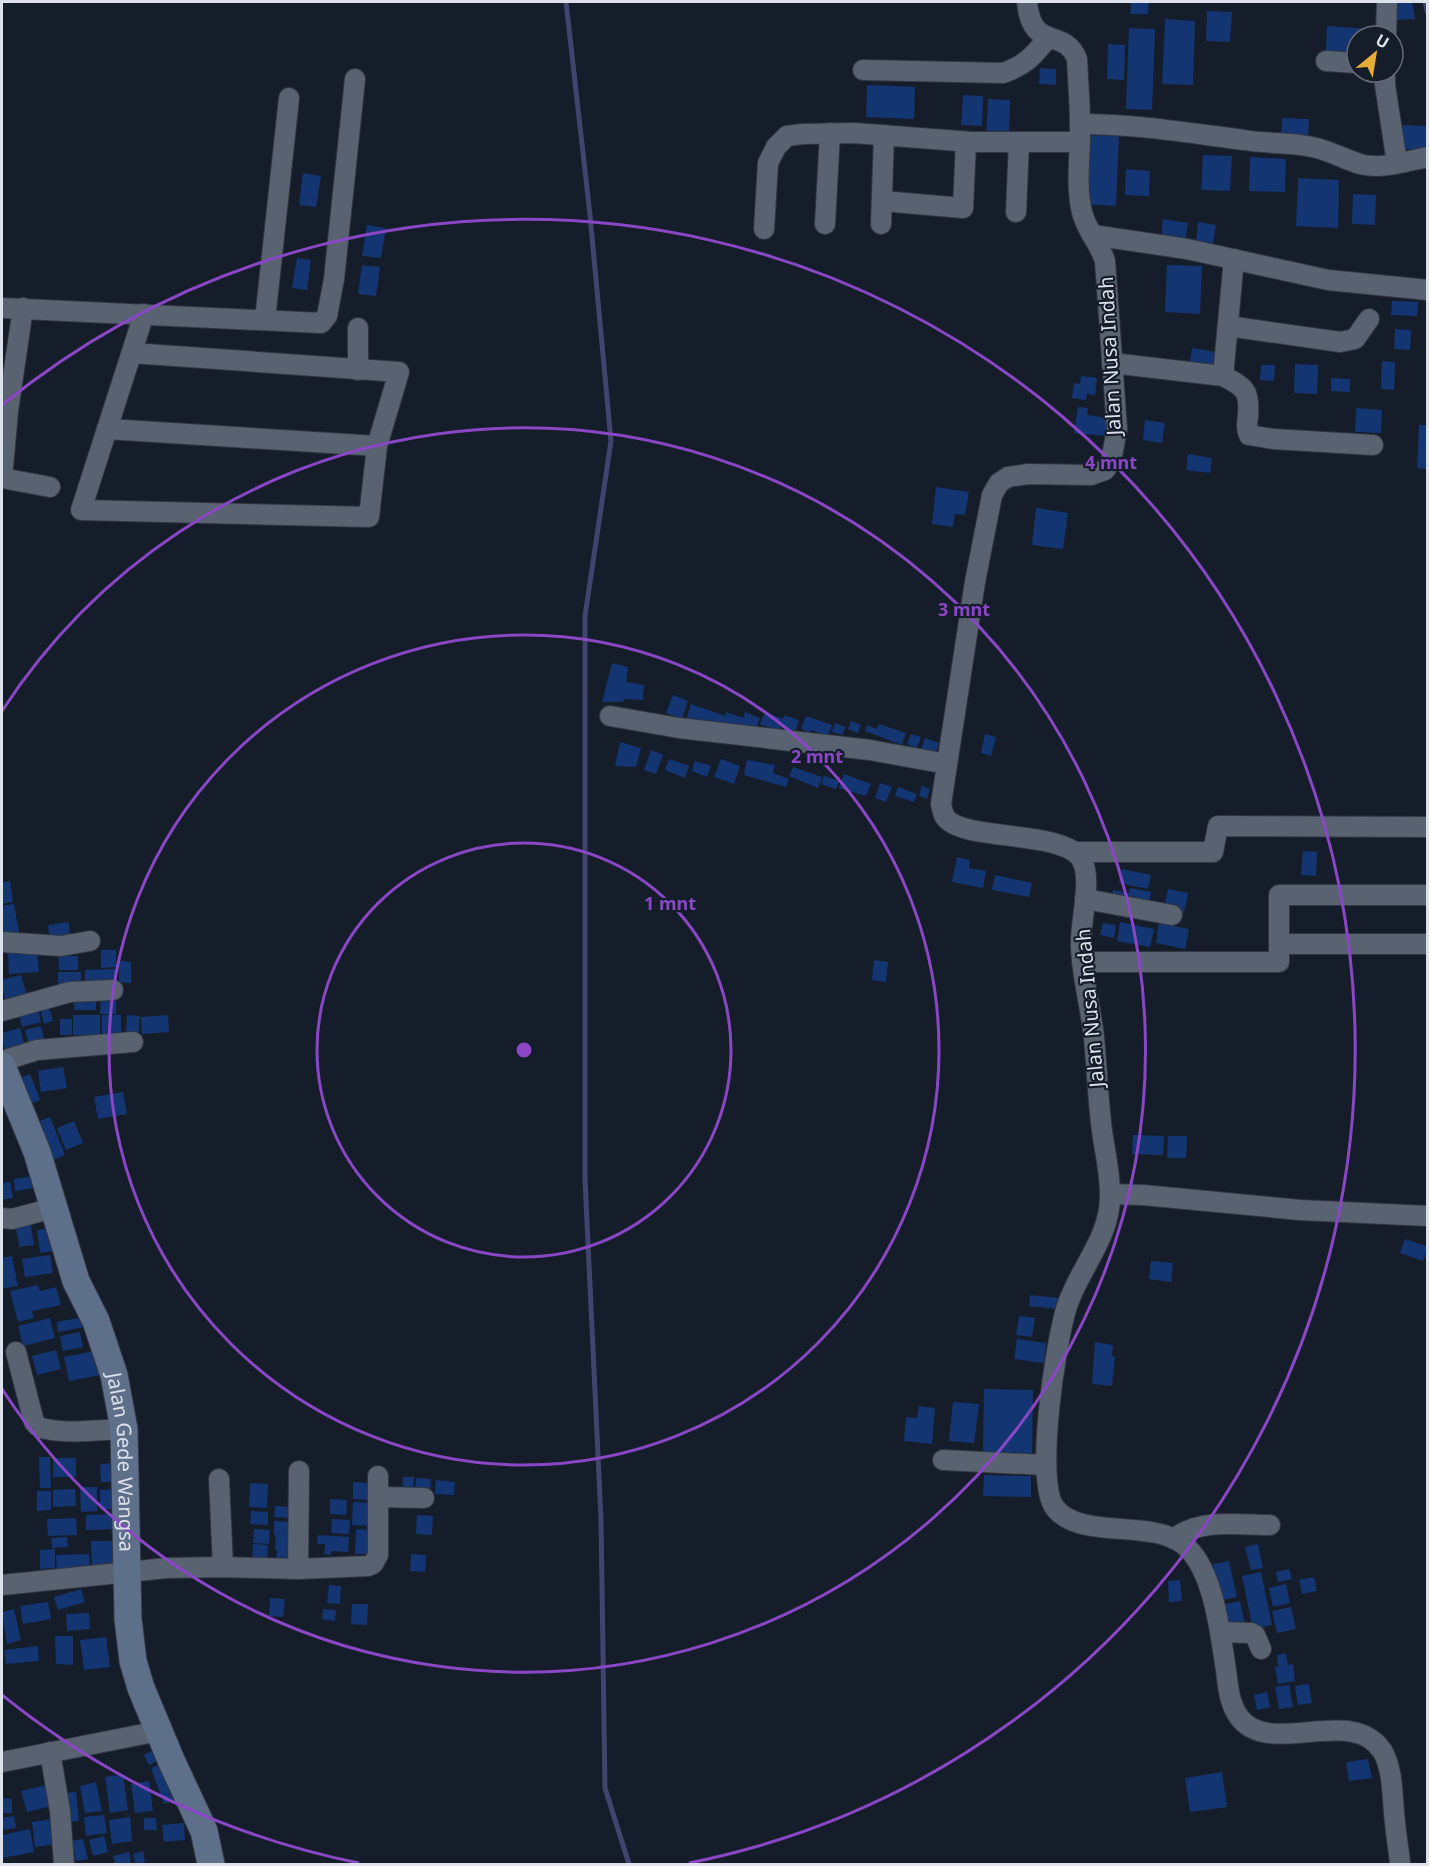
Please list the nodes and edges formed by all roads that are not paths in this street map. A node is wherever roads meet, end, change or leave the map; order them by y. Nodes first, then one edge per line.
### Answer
1 (1027, 2) edge
2 (1387, 2) edge
3 (1386, 24) edge
4 (1048, 38) junction
5 (1326, 61) dead end
6 (1345, 62) edge
7 (863, 70) dead end
8 (355, 79) dead end
9 (1385, 84) edge
10 (289, 98) dead end
11 (830, 133) junction
12 (1080, 133) junction
13 (884, 135) junction
14 (966, 142) junction
15 (1019, 142) junction
16 (1428, 157) edge
17 (1397, 163) junction
18 (882, 201) junction
19 (1016, 212) dead end
20 (825, 224) dead end
21 (881, 224) dead end
22 (764, 229) dead end
23 (1092, 235) junction
24 (1234, 259) junction
25 (1428, 290) edge
26 (2, 308) edge
27 (23, 308) junction
28 (144, 314) junction
29 (1369, 319) dead end
30 (265, 320) junction
31 (1228, 326) junction
32 (358, 328) dead end
33 (132, 352) junction
34 (1112, 363) junction
35 (358, 370) junction
36 (1223, 376) junction
37 (107, 429) junction
38 (1373, 445) dead end
39 (377, 446) junction
40 (2, 478) edge
41 (50, 488) dead end
42 (610, 716) dead end
43 (947, 764) junction
44 (1428, 827) edge
45 (1076, 852) junction
46 (1428, 895) edge
47 (1085, 899) junction
48 (1172, 915) dead end
49 (90, 941) dead end
50 (2, 942) edge
51 (1279, 944) junction
52 (1428, 944) edge
53 (1082, 962) junction
54 (112, 990) dead end
55 (2, 1011) edge
56 (134, 1042) dead end
57 (2, 1061) edge
58 (2, 1066) edge
59 (1110, 1194) junction
60 (53, 1208) junction
61 (1428, 1216) edge
62 (2, 1218) edge
63 (16, 1352) dead end
64 (124, 1429) junction
65 (943, 1460) dead end
66 (1045, 1465) junction
67 (299, 1471) dead end
68 (378, 1476) dead end
69 (219, 1479) dead end
70 (379, 1497) junction
71 (424, 1498) dead end
72 (1270, 1525) dead end
73 (1174, 1539) junction
74 (223, 1567) junction
75 (298, 1569) junction
76 (127, 1571) junction
77 (2, 1586) edge
78 (1220, 1632) junction
79 (1261, 1649) dead end
80 (159, 1731) junction
81 (50, 1752) junction
82 (2, 1762) edge
83 (64, 1864) edge
84 (211, 1864) edge
85 (1401, 1864) edge

1 - 4 street, Jalan Nusa Indah
2 - 3 street
4 - 7 street
4 - 12 street, Jalan Nusa Indah
5 - 6 street
8 - 30 street
9 - 17 street
10 - 30 street
11 - 13 street
11 - 20 street
11 - 22 street
12 - 15 street
12 - 17 street
12 - 23 street, Jalan Nusa Indah
13 - 14 street
13 - 18 street
14 - 15 street
14 - 18 street
15 - 19 street
16 - 17 street
18 - 21 street
23 - 24 street
23 - 34 street, Jalan Nusa Indah
24 - 25 street
24 - 31 street
26 - 27 street
27 - 28 street
27 - 40 street
28 - 30 street
28 - 33 street
29 - 31 street
31 - 36 street
32 - 35 street
33 - 35 street
33 - 37 street
34 - 36 street
34 - 43 street, Jalan Nusa Indah
35 - 39 street
36 - 38 street
37 - 39 street
37 - 39 street
40 - 41 street
42 - 43 street
43 - 45 street, Jalan Nusa Indah
44 - 45 street
45 - 47 street, Jalan Nusa Indah
46 - 51 street
47 - 48 street
47 - 53 street, Jalan Nusa Indah
49 - 50 street
51 - 52 street
51 - 53 street
53 - 59 street, Jalan Nusa Indah
54 - 55 street
56 - 57 street
58 - 60 street, Jalan Gede Wangsa
59 - 61 street
59 - 66 street, Jalan Nusa Indah
60 - 62 street
60 - 64 street, Jalan Gede Wangsa
63 - 64 street
64 - 76 street, Jalan Gede Wangsa
65 - 66 street
66 - 73 street, Jalan Nusa Indah
67 - 75 street
68 - 70 street
69 - 74 street
70 - 71 street
70 - 75 street
72 - 73 street
73 - 78 street, Jalan Nusa Indah
74 - 75 street
74 - 76 street
76 - 77 street
76 - 80 street, Jalan Gede Wangsa
78 - 79 street
78 - 85 street, Jalan Nusa Indah
80 - 81 street
80 - 84 street, Jalan Gede Wangsa
81 - 82 street
81 - 83 street

